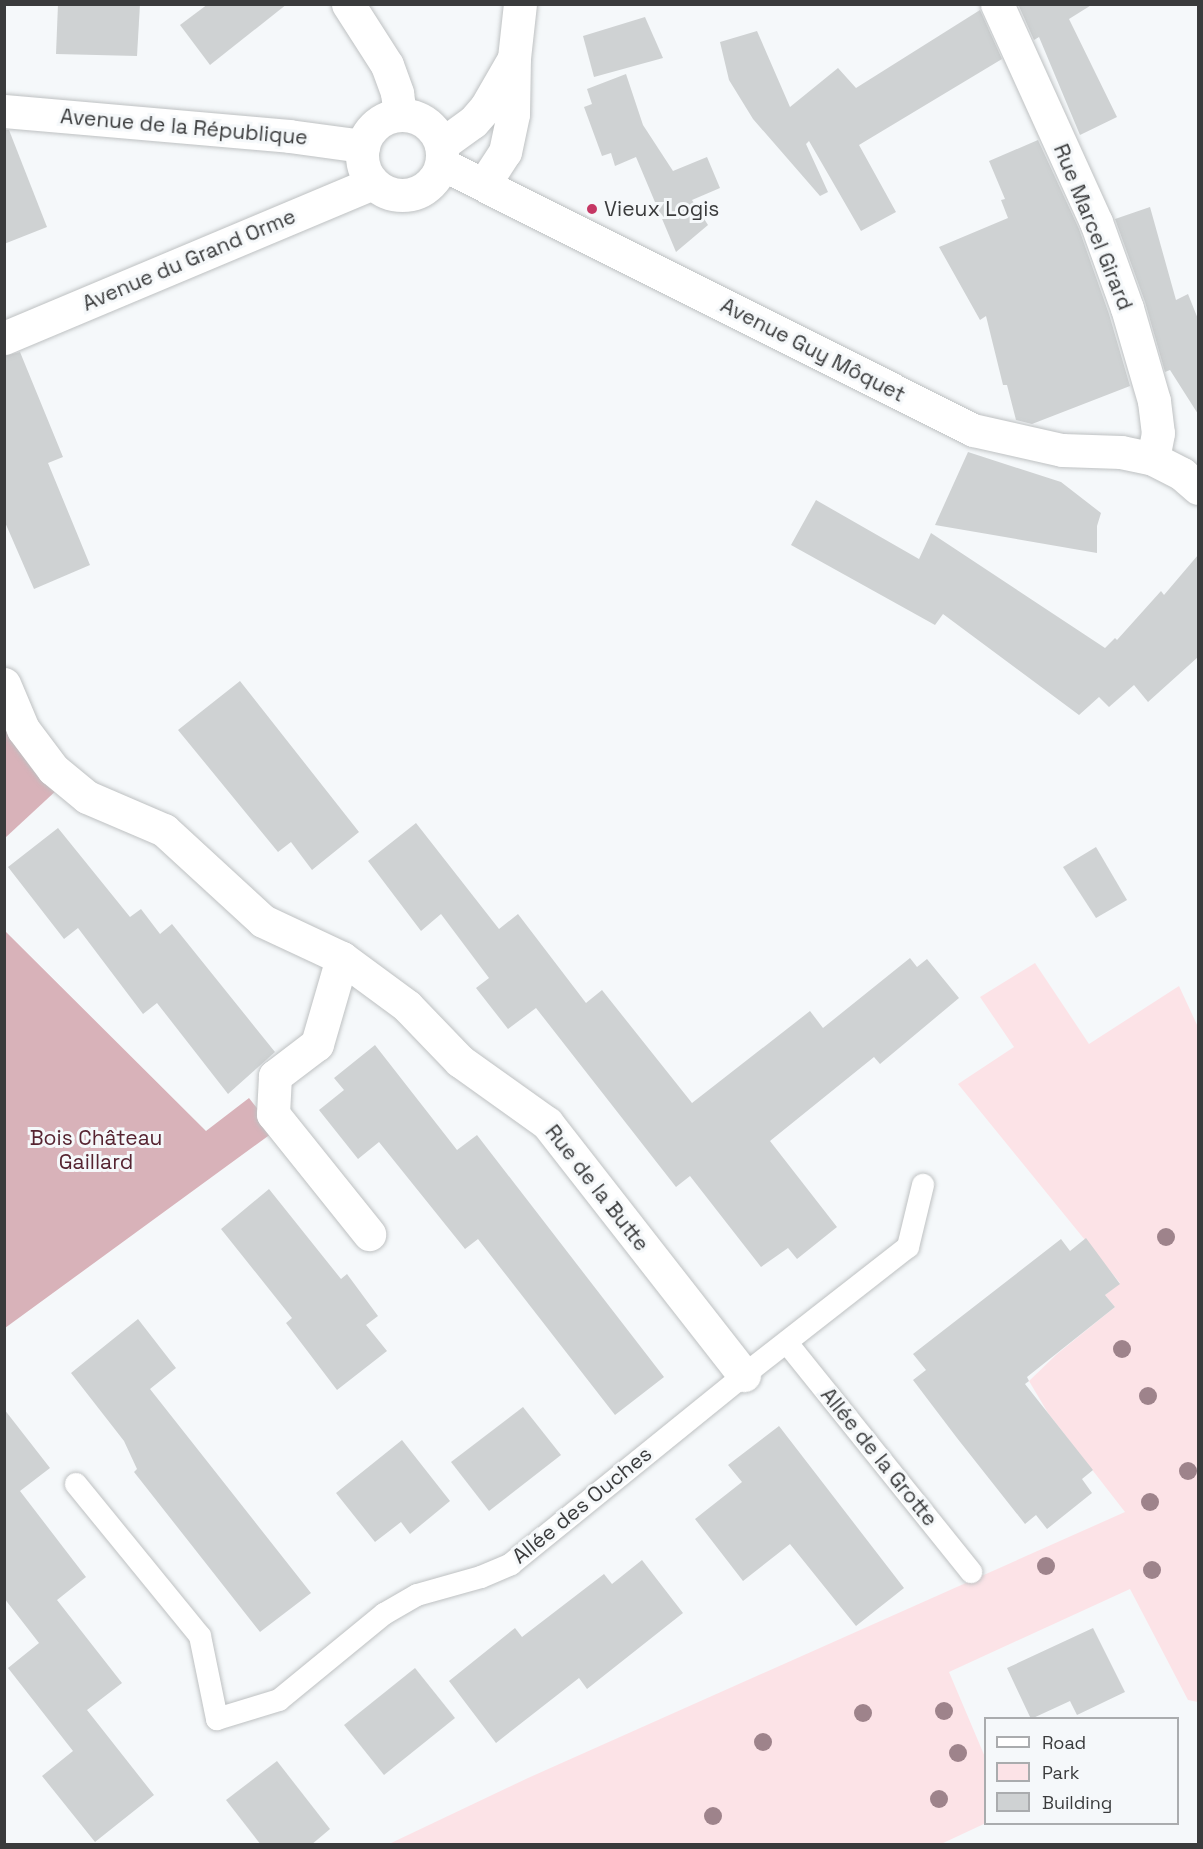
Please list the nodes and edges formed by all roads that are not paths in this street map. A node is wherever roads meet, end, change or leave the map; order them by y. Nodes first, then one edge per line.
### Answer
1 (348, 4) edge
2 (520, 4) edge
3 (997, 4) edge
4 (514, 58) junction
5 (4, 111) edge
6 (400, 114) junction
7 (363, 146) junction
8 (442, 154) junction
9 (373, 183) junction
10 (484, 184) junction
11 (4, 338) edge
12 (1153, 459) junction
13 (1198, 488) edge
14 (4, 684) edge
15 (342, 958) junction
16 (923, 1185) dead end
17 (369, 1233) dead end
18 (787, 1342) junction
19 (744, 1375) junction
20 (76, 1484) dead end
21 (971, 1572) dead end

1 - 6 street
2 - 4 street
3 - 12 street, Rue Marcel Girard
4 - 8 street
4 - 10 street
5 - 7 street, Avenue de la République
6 - 7 street
6 - 8 street
7 - 9 street
8 - 9 street
8 - 10 street, Avenue Guy Môquet
9 - 11 street, Avenue du Grand Orme
10 - 12 street, Avenue Guy Môquet
12 - 13 street, Avenue Guy Môquet
14 - 15 street, Rue de la Butte
15 - 17 street
15 - 19 street, Rue de la Butte
16 - 18 lane
18 - 19 lane
18 - 21 lane, Allée de la Grotte
19 - 20 lane, Allée des Ouches

